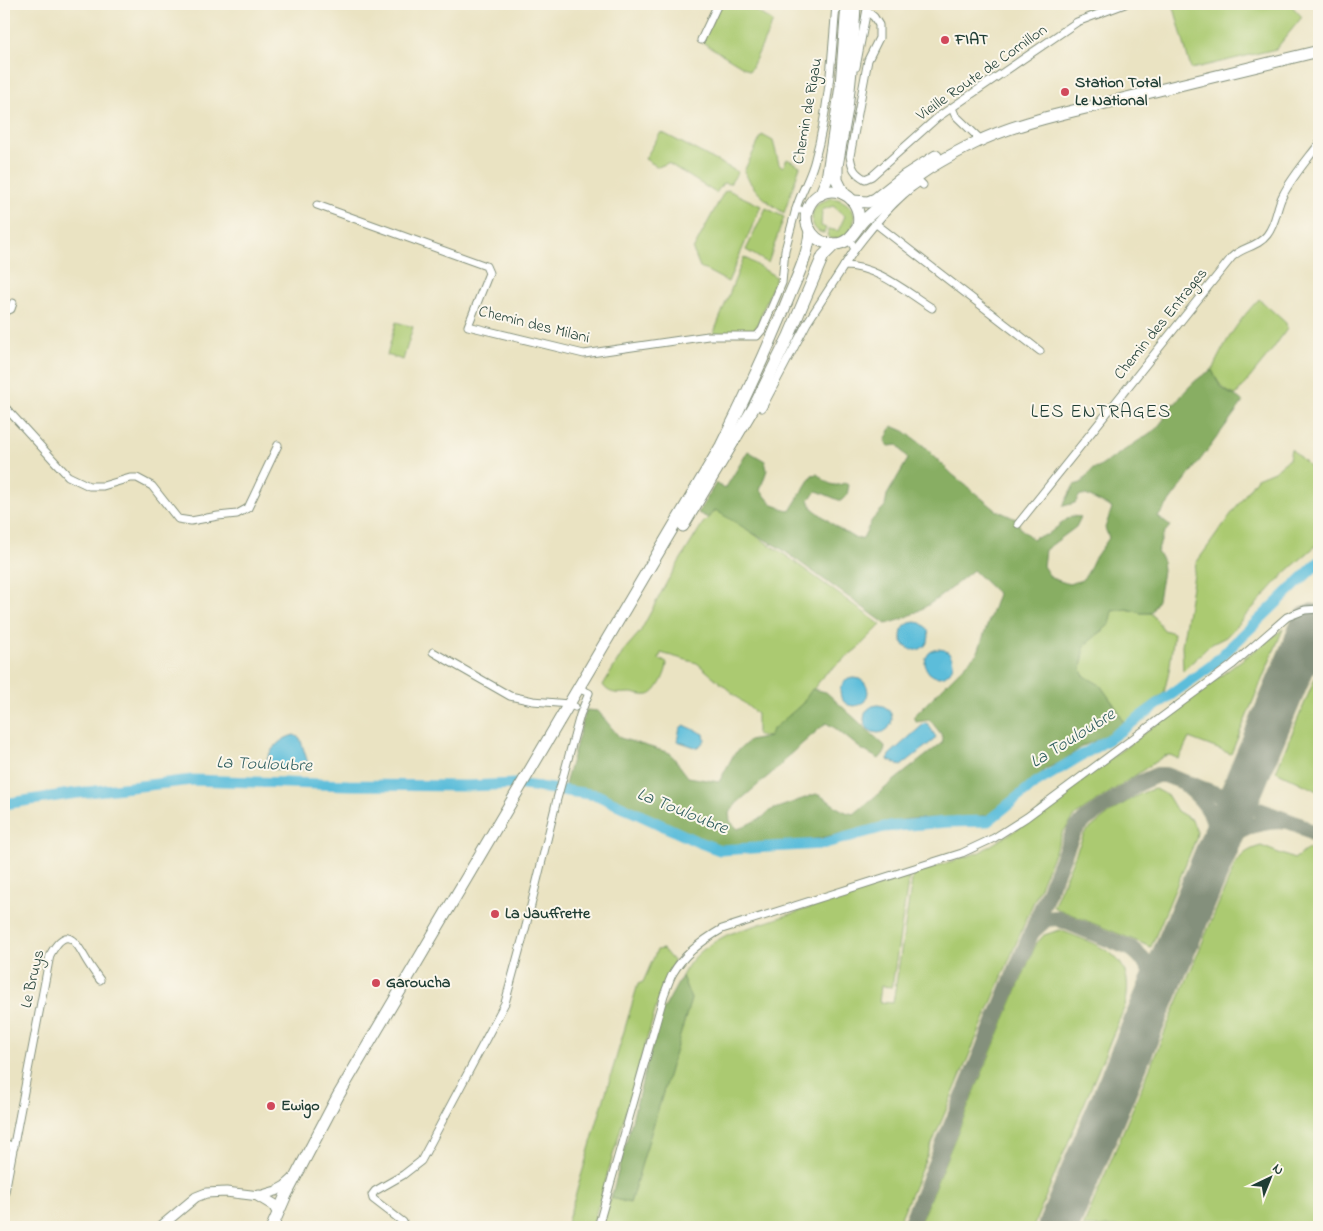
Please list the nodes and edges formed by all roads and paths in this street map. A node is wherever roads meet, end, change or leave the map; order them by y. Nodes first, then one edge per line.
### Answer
1 (718, 4) edge
2 (836, 4) edge
3 (847, 4) edge
4 (855, 4) edge
5 (868, 4) edge
6 (1125, 4) edge
7 (868, 12) junction
8 (701, 40) dead end
9 (1319, 43) edge
10 (1319, 51) edge
11 (952, 108) junction
12 (847, 109) junction
13 (979, 138) junction
14 (1319, 144) edge
15 (923, 185) dead end
16 (820, 195) junction
17 (849, 197) junction
18 (316, 205) dead end
19 (802, 211) junction
20 (875, 223) junction
21 (858, 227) junction
22 (810, 230) junction
23 (835, 244) junction
24 (852, 244) junction
25 (844, 266) junction
26 (13, 303) dead end
27 (932, 308) dead end
28 (4, 312) edge
29 (1040, 351) dead end
30 (4, 406) edge
31 (762, 408) dead end
32 (278, 444) dead end
33 (1018, 524) dead end
34 (1319, 609) edge
35 (433, 652) dead end
36 (582, 689) junction
37 (572, 705) junction
38 (519, 796) junction
39 (100, 980) dead end
40 (4, 1143) edge
41 (14, 1147) junction
42 (281, 1193) junction
43 (259, 1196) junction
44 (4, 1197) edge
45 (278, 1212) junction
46 (160, 1227) edge
47 (272, 1227) edge
48 (278, 1227) edge
49 (404, 1227) edge
50 (598, 1227) edge

1 - 8 street
2 - 19 street, Chemin de Rigau
3 - 16 main road
4 - 12 main road
5 - 7 street
6 - 11 street, Vieille Route de Cornillon
7 - 11 street, Vieille Route de Cornillon
7 - 12 street
9 - 13 main road
10 - 13 main road
11 - 13 street
12 - 17 main road
13 - 17 main road
13 - 21 main road
14 - 33 street, Chemin des Entrages
15 - 20 street
16 - 17 main road
16 - 19 main road
17 - 21 main road
18 - 19 street, Chemin des Milani
19 - 22 main road
20 - 24 street
20 - 29 street
21 - 24 main road
22 - 23 main road
22 - 36 main road
23 - 24 main road
23 - 36 main road
24 - 25 street
25 - 27 street
25 - 31 street
26 - 28 street
30 - 32 street
34 - 50 street
35 - 37 street
36 - 37 main road
36 - 49 street
37 - 38 main road
38 - 42 main road
38 - 48 main road
39 - 41 street, Le Bruys
40 - 41 street
41 - 44 street
42 - 43 street
42 - 45 main road
42 - 48 main road
43 - 45 main road
43 - 46 street
45 - 47 main road

